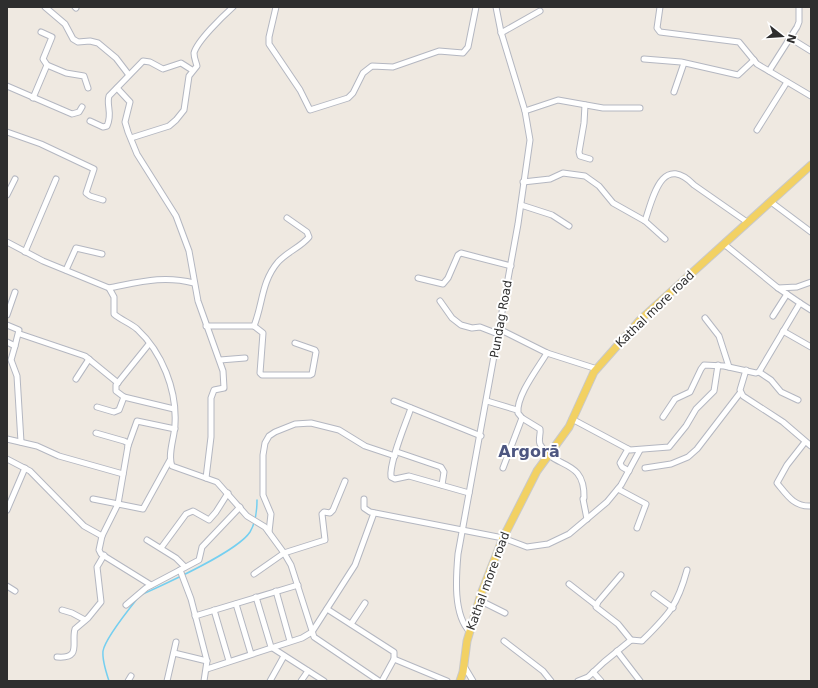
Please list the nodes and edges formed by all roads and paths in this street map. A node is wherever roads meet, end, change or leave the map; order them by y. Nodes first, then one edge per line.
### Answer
1 (45, 7) edge
2 (233, 7) edge
3 (276, 7) edge
4 (476, 7) edge
5 (496, 7) edge
6 (660, 7) edge
7 (798, 7) edge
8 (540, 11) dead end
9 (41, 32) dead end
10 (501, 33) junction
11 (790, 38) junction
12 (811, 50) edge
13 (644, 59) dead end
14 (754, 60) junction
15 (684, 63) junction
16 (47, 64) junction
17 (192, 70) junction
18 (769, 71) junction
19 (129, 75) junction
20 (787, 82) junction
21 (7, 86) edge
22 (88, 88) dead end
23 (117, 88) junction
24 (674, 92) dead end
25 (811, 96) edge
26 (33, 98) junction
27 (585, 105) junction
28 (82, 107) dead end
29 (640, 108) dead end
30 (526, 111) junction
31 (90, 121) dead end
32 (757, 130) dead end
33 (7, 132) edge
34 (131, 138) junction
35 (590, 159) dead end
36 (811, 165) edge
37 (15, 179) dead end
38 (56, 179) dead end
39 (523, 182) junction
40 (7, 195) edge
41 (103, 200) dead end
42 (771, 202) junction
43 (521, 205) junction
44 (287, 218) dead end
45 (645, 221) junction
46 (747, 222) junction
47 (569, 226) dead end
48 (811, 232) edge
49 (665, 239) dead end
50 (7, 242) edge
51 (724, 244) junction
52 (25, 252) junction
53 (102, 254) dead end
54 (511, 266) junction
55 (66, 270) junction
56 (418, 278) dead end
57 (811, 282) edge
58 (194, 283) junction
59 (109, 288) junction
60 (778, 288) junction
61 (15, 292) dead end
62 (787, 294) junction
63 (440, 301) dead end
64 (800, 303) junction
65 (811, 310) edge
66 (7, 315) edge
67 (773, 316) dead end
68 (705, 318) dead end
69 (7, 325) edge
70 (206, 326) junction
71 (254, 326) junction
72 (783, 331) junction
73 (499, 332) junction
74 (20, 334) junction
75 (7, 342) edge
76 (149, 344) junction
77 (295, 344) dead end
78 (15, 346) junction
79 (811, 347) edge
80 (547, 353) junction
81 (245, 358) dead end
82 (89, 359) junction
83 (220, 360) junction
84 (718, 365) junction
85 (729, 367) junction
86 (597, 369) junction
87 (746, 370) junction
88 (759, 372) junction
89 (76, 379) dead end
90 (118, 383) junction
91 (740, 393) junction
92 (124, 397) junction
93 (798, 400) dead end
94 (394, 401) dead end
95 (487, 401) junction
96 (97, 407) dead end
97 (411, 408) junction
98 (174, 409) junction
99 (517, 410) junction
100 (663, 417) dead end
101 (522, 418) junction
102 (572, 419) junction
103 (175, 429) junction
104 (96, 433) dead end
105 (481, 436) junction
106 (7, 440) edge
107 (21, 442) junction
108 (805, 442) junction
109 (128, 446) junction
110 (811, 446) edge
111 (628, 449) junction
112 (640, 450) junction
113 (396, 454) junction
114 (548, 455) junction
115 (7, 459) edge
116 (170, 460) junction
117 (25, 468) junction
118 (504, 468) dead end
119 (646, 468) dead end
120 (629, 471) junction
121 (123, 474) junction
122 (206, 478) junction
123 (345, 481) dead end
124 (442, 485) junction
125 (618, 489) junction
126 (228, 493) junction
127 (469, 493) junction
128 (93, 499) dead end
129 (364, 499) dead end
130 (118, 504) junction
131 (811, 506) edge
132 (240, 507) junction
133 (7, 510) edge
134 (374, 512) junction
135 (587, 519) junction
136 (637, 528) dead end
137 (462, 531) junction
138 (269, 532) junction
139 (102, 536) junction
140 (503, 538) junction
141 (147, 540) dead end
142 (161, 548) junction
143 (284, 553) junction
144 (104, 555) junction
145 (182, 570) junction
146 (687, 570) dead end
147 (254, 574) dead end
148 (621, 575) dead end
149 (569, 584) dead end
150 (298, 585) junction
151 (7, 586) edge
152 (151, 586) junction
153 (15, 591) dead end
154 (276, 591) junction
155 (654, 594) dead end
156 (256, 598) junction
157 (479, 600) junction
158 (365, 603) dead end
159 (236, 604) junction
160 (126, 605) dead end
161 (596, 605) junction
162 (673, 608) junction
163 (327, 609) junction
164 (62, 610) dead end
165 (214, 610) junction
166 (504, 613) dead end
167 (195, 616) junction
168 (85, 620) junction
169 (351, 624) junction
170 (312, 632) junction
171 (470, 632) junction
172 (631, 640) junction
173 (290, 641) junction
174 (504, 641) dead end
175 (176, 642) dead end
176 (271, 647) junction
177 (617, 651) junction
178 (174, 653) junction
179 (251, 654) junction
180 (284, 656) junction
181 (57, 657) dead end
182 (394, 659) junction
183 (207, 661) junction
184 (229, 661) junction
185 (464, 666) junction
186 (207, 669) junction
187 (308, 671) junction
188 (593, 672) junction
189 (167, 681) edge
190 (204, 681) edge
191 (270, 681) edge
192 (301, 681) edge
193 (324, 681) edge
194 (379, 681) edge
195 (382, 681) edge
196 (448, 681) edge
197 (460, 681) edge
198 (473, 681) edge
199 (552, 681) edge
200 (578, 681) edge
201 (601, 681) edge
202 (640, 681) edge

1 - 19 street
2 - 17 street
3 - 4 street
5 - 10 street, Pundag Road
6 - 14 street
7 - 11 street
8 - 10 street
9 - 16 street
10 - 30 street, Pundag Road
11 - 12 street
11 - 18 street
13 - 15 street
14 - 15 street
14 - 18 street
15 - 24 street
16 - 22 street
16 - 26 street
17 - 19 street
17 - 34 street
18 - 20 street
19 - 23 street
20 - 25 street
20 - 32 street
21 - 26 street
23 - 31 street
23 - 34 street
26 - 28 street
27 - 29 street
27 - 30 street
27 - 35 street
30 - 39 street, Pundag Road
33 - 41 street
34 - 58 street
36 - 42 main road, Kathal more road
37 - 40 street
38 - 52 street
39 - 43 street, Pundag Road
39 - 45 street
42 - 46 main road, Kathal more road
42 - 48 street
43 - 47 street
43 - 54 street, Pundag Road
44 - 71 street
45 - 46 street
45 - 49 street
46 - 51 main road, Kathal more road
50 - 52 street
51 - 60 street
51 - 86 main road, Kathal more road
52 - 55 street
53 - 55 street
54 - 56 street
54 - 73 street, Pundag Road
55 - 59 street
57 - 60 street
58 - 59 street
58 - 70 street
59 - 76 street
60 - 62 street
61 - 66 street
62 - 64 street
62 - 67 street
63 - 73 street
64 - 65 street
64 - 72 street
68 - 85 street
69 - 74 street
70 - 71 street
70 - 83 street
71 - 77 street
72 - 79 street
72 - 88 street
73 - 80 street
73 - 95 street, Pundag Road
74 - 78 street
74 - 82 street
75 - 78 street
76 - 90 street
76 - 98 street
78 - 107 street
80 - 86 street
80 - 99 street
81 - 83 street
82 - 89 street
82 - 90 street
83 - 122 street
84 - 85 street
84 - 100 street
84 - 112 street
85 - 87 street
86 - 102 main road, Kathal more road
87 - 88 street
87 - 91 street
88 - 93 street
90 - 92 street
91 - 108 street
91 - 119 street
92 - 96 street
92 - 98 street
94 - 97 street
95 - 99 street
95 - 105 street, Pundag Road
97 - 105 street
97 - 113 street
98 - 103 street
99 - 101 street
101 - 114 street
101 - 118 street
102 - 111 street
102 - 114 main road, Kathal more road
103 - 109 street
103 - 116 street
104 - 109 street
105 - 127 street, Pundag Road
106 - 107 street
107 - 121 street
108 - 110 street
108 - 131 street
109 - 121 street
111 - 112 street
111 - 120 street
112 - 120 street
113 - 124 street
113 - 124 street
113 - 138 street
114 - 135 street
114 - 140 main road, Kathal more road
115 - 117 street
116 - 122 street
116 - 130 street
117 - 133 street
117 - 139 street
120 - 125 street
121 - 130 street
122 - 126 street
123 - 143 street
124 - 127 street
125 - 135 street
125 - 136 street
126 - 132 street
126 - 142 street
127 - 137 street, Pundag Road
128 - 130 street
129 - 134 street
130 - 139 street
132 - 138 street
132 - 145 street
134 - 137 street
134 - 163 street
135 - 140 street
137 - 140 street
137 - 171 street, Pundag Road
138 - 143 street
139 - 144 street
140 - 157 main road, Kathal more road
141 - 142 street
142 - 145 street
143 - 147 street
143 - 150 street
144 - 152 street
144 - 168 street
145 - 152 street
145 - 167 street
146 - 162 street
148 - 161 street
149 - 161 street
150 - 154 street
150 - 170 street
151 - 153 street
152 - 160 street
154 - 156 street
154 - 173 street
155 - 162 street
156 - 159 street
156 - 176 street
157 - 166 street
157 - 171 main road, Kathal more road
158 - 169 street
159 - 165 street
159 - 179 street
161 - 172 street
162 - 172 street
163 - 169 street
163 - 170 street
164 - 168 street
165 - 167 street
165 - 184 street
167 - 183 street
168 - 181 street
169 - 182 street
170 - 173 street
170 - 194 street
171 - 185 main road, Kathal more road
172 - 177 street
173 - 176 street
174 - 199 street
175 - 178 street
176 - 179 street
176 - 180 street
177 - 188 street
177 - 202 street
178 - 183 street
178 - 189 street
179 - 184 street
180 - 187 street
180 - 191 street
182 - 195 street
182 - 196 street
183 - 186 street
184 - 186 street
185 - 197 main road, Kathal more road
185 - 198 street
186 - 190 street
187 - 192 street
187 - 193 street
188 - 200 street
188 - 201 street

